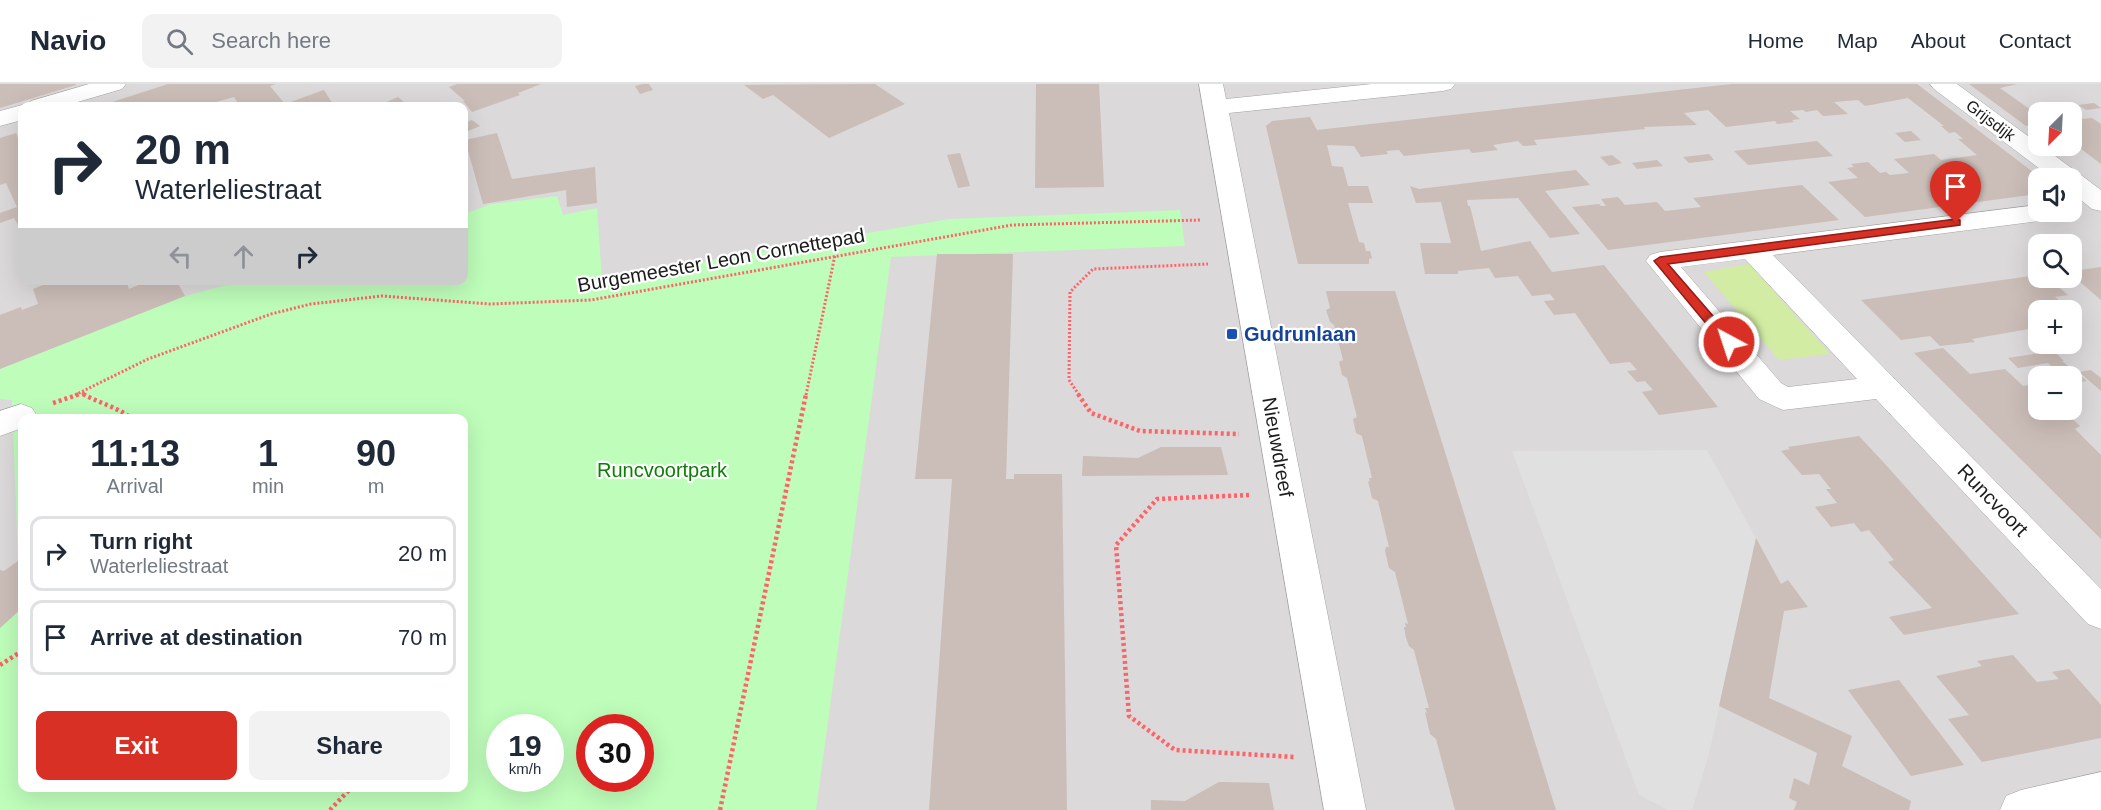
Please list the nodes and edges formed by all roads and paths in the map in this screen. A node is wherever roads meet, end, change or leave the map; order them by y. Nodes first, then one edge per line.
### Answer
1 (114, 84) edge
2 (1443, 84) edge
3 (1942, 84) edge
4 (1213, 96) edge
5 (53, 102) edge
6 (18, 113) edge
7 (0, 118) edge
8 (2055, 168) edge
9 (2082, 189) edge
10 (2101, 204) edge
11 (2082, 207) edge
12 (2028, 214) edge
13 (1238, 219) junction
14 (1750, 248) junction
15 (835, 255) junction
16 (1246, 263) junction
17 (1885, 387) junction
18 (126, 414) edge
19 (1275, 435) junction
20 (1286, 493) junction
21 (2101, 613) edge
22 (18, 654) edge
23 (0, 665) edge
24 (1335, 760) junction
25 (347, 792) edge
26 (2101, 792) edge
27 (330, 810) edge
28 (720, 810) edge
29 (1345, 810) edge
30 (2021, 810) edge

1 - 5 street
2 - 4 street
3 - 8 street, Grijsdijk
4 - 13 street, Nieuwdreef
6 - 7 street
9 - 10 street
10 - 11 street
12 - 14 street
13 - 15 path, Burgemeester Leon Cornettepad
13 - 16 street, Nieuwdreef
14 - 17 street, Runcvoort
14 - 17 street
15 - 18 path, Burgemeester Leon Cornettepad
15 - 28 path
16 - 19 street, Nieuwdreef
16 - 19 path
17 - 21 street, Runcvoort
19 - 20 street, Nieuwdreef
20 - 24 street, Nieuwdreef
20 - 24 path
22 - 23 path
24 - 29 street, Nieuwdreef
25 - 27 path
26 - 30 street

